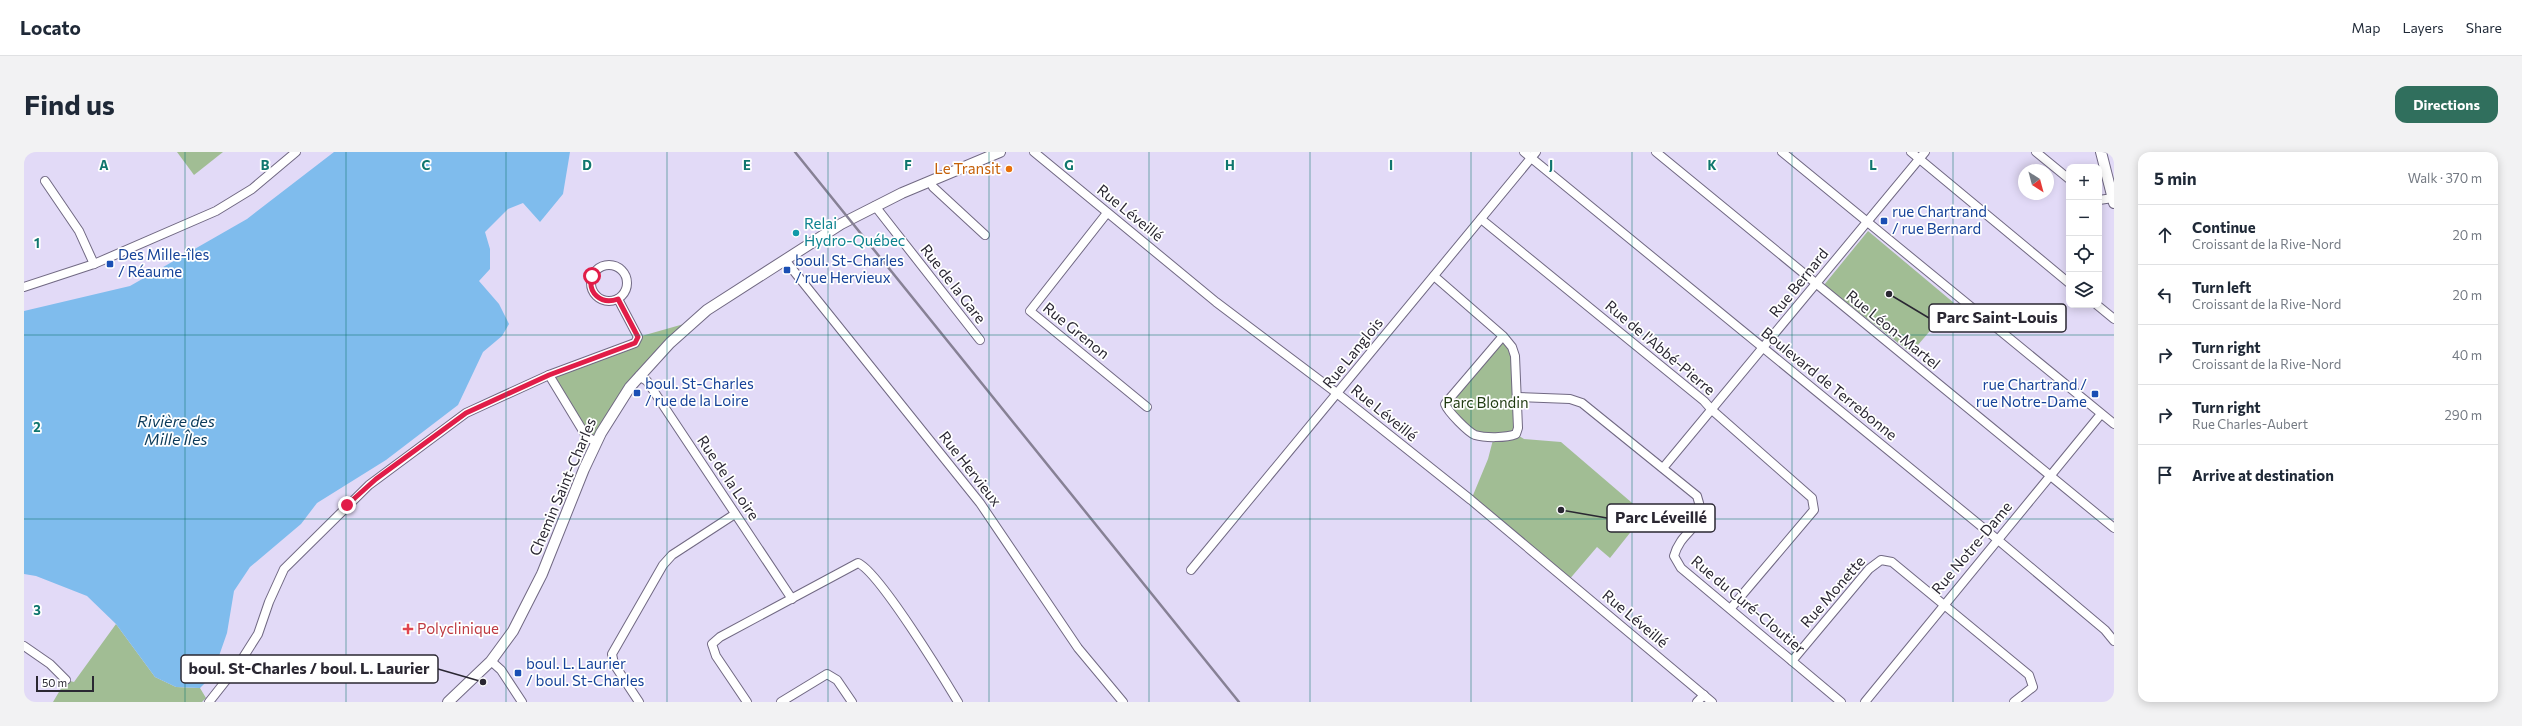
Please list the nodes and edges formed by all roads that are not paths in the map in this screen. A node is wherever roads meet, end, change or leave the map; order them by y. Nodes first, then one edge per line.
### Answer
1 (296, 152) edge
2 (1000, 152) edge
3 (1034, 152) edge
4 (1524, 152) edge
5 (1656, 152) edge
6 (1782, 152) edge
7 (1910, 152) edge
8 (1925, 152) edge
9 (2036, 152) edge
10 (2101, 152) edge
11 (1534, 155) edge
12 (1919, 159) junction
13 (2111, 174) edge
14 (2066, 176) edge
15 (45, 181) dead end
16 (930, 181) junction
17 (2102, 200) edge
18 (2113, 200) edge
19 (871, 208) junction
20 (1107, 212) junction
21 (1481, 219) junction
22 (1867, 222) junction
23 (985, 234) dead end
24 (785, 260) junction
25 (94, 264) junction
26 (1434, 276) junction
27 (2066, 281) edge
28 (1815, 284) junction
29 (24, 287) edge
30 (618, 299) junction
31 (2101, 308) edge
32 (2114, 319) edge
33 (1503, 336) junction
34 (980, 340) dead end
35 (1764, 349) junction
36 (549, 375) junction
37 (639, 376) junction
38 (1338, 394) junction
39 (1517, 397) junction
40 (1146, 406) dead end
41 (1712, 410) junction
42 (2101, 414) junction
43 (2114, 424) edge
44 (596, 442) junction
45 (1663, 468) junction
46 (2050, 475) junction
47 (735, 514) junction
48 (2114, 528) edge
49 (1998, 540) junction
50 (1191, 570) dead end
51 (792, 599) junction
52 (1944, 603) junction
53 (1731, 608) junction
54 (2114, 641) edge
55 (24, 646) edge
56 (491, 661) junction
57 (1792, 661) junction
58 (66, 680) dead end
59 (1704, 695) junction
60 (209, 702) edge
61 (448, 702) edge
62 (522, 702) edge
63 (639, 702) edge
64 (747, 702) edge
65 (781, 702) edge
66 (852, 702) edge
67 (958, 702) edge
68 (1123, 702) edge
69 (1697, 702) edge
70 (1712, 702) edge
71 (1841, 702) edge
72 (1865, 702) edge
73 (2014, 702) edge

1 - 25 street
2 - 16 main road, Chemin Saint-Charles
3 - 20 street, Rue Léveillé
4 - 11 street, Boulevard de Terrebonne
5 - 28 street, Rue Léon-Martel
6 - 22 street
7 - 12 street
8 - 12 street, Rue Bernard
9 - 14 street
10 - 13 main road
11 - 21 street, Rue Langlois
11 - 35 street, Boulevard de Terrebonne
12 - 22 street, Rue Bernard
12 - 27 street
13 - 18 main road
15 - 25 street
16 - 19 main road, Chemin Saint-Charles
16 - 23 street
17 - 18 street
19 - 24 main road, Chemin Saint-Charles
19 - 34 street, Rue de la Gare
20 - 38 street, Rue Léveillé
20 - 40 street, Rue Grenon
21 - 26 street, Rue Langlois
21 - 41 street, Rue de l'Abbé-Pierre
22 - 28 street, Rue Bernard
22 - 42 street
24 - 37 main road, Chemin Saint-Charles
24 - 68 street, Rue Hervieux
25 - 29 street
26 - 33 street
26 - 38 street, Rue Langlois
28 - 35 street, Rue Bernard
28 - 46 street, Rue Léon-Martel
30 - 30 street
30 - 36 street
31 - 32 street
33 - 39 street
33 - 39 street
35 - 41 street, Rue Bernard
35 - 49 street, Boulevard de Terrebonne
36 - 44 street
36 - 60 street
37 - 44 main road, Chemin Saint-Charles
37 - 47 street, Rue de la Loire
38 - 50 street, Rue Langlois
38 - 59 street, Rue Léveillé
39 - 45 street, Rue du Curé-Cloutier
41 - 45 street, Rue Bernard
41 - 53 street, Rue de l'Abbé-Pierre
42 - 43 street
42 - 46 street, Rue Notre-Dame
44 - 56 main road, Chemin Saint-Charles
45 - 53 street, Rue du Curé-Cloutier
46 - 48 street, Rue Léon-Martel
46 - 49 street, Rue Notre-Dame
47 - 51 street, Rue de la Loire
47 - 63 street
49 - 52 street, Rue Notre-Dame
49 - 54 street, Boulevard de Terrebonne
51 - 64 street
51 - 67 street
52 - 57 street, Rue Monette
52 - 72 street, Rue Notre-Dame
52 - 73 street
53 - 57 street, Rue du Curé-Cloutier
55 - 58 street
56 - 61 main road, Chemin Saint-Charles
56 - 62 street
57 - 71 street, Rue du Curé-Cloutier
59 - 69 street
59 - 70 street, Rue Léveillé
65 - 66 street

